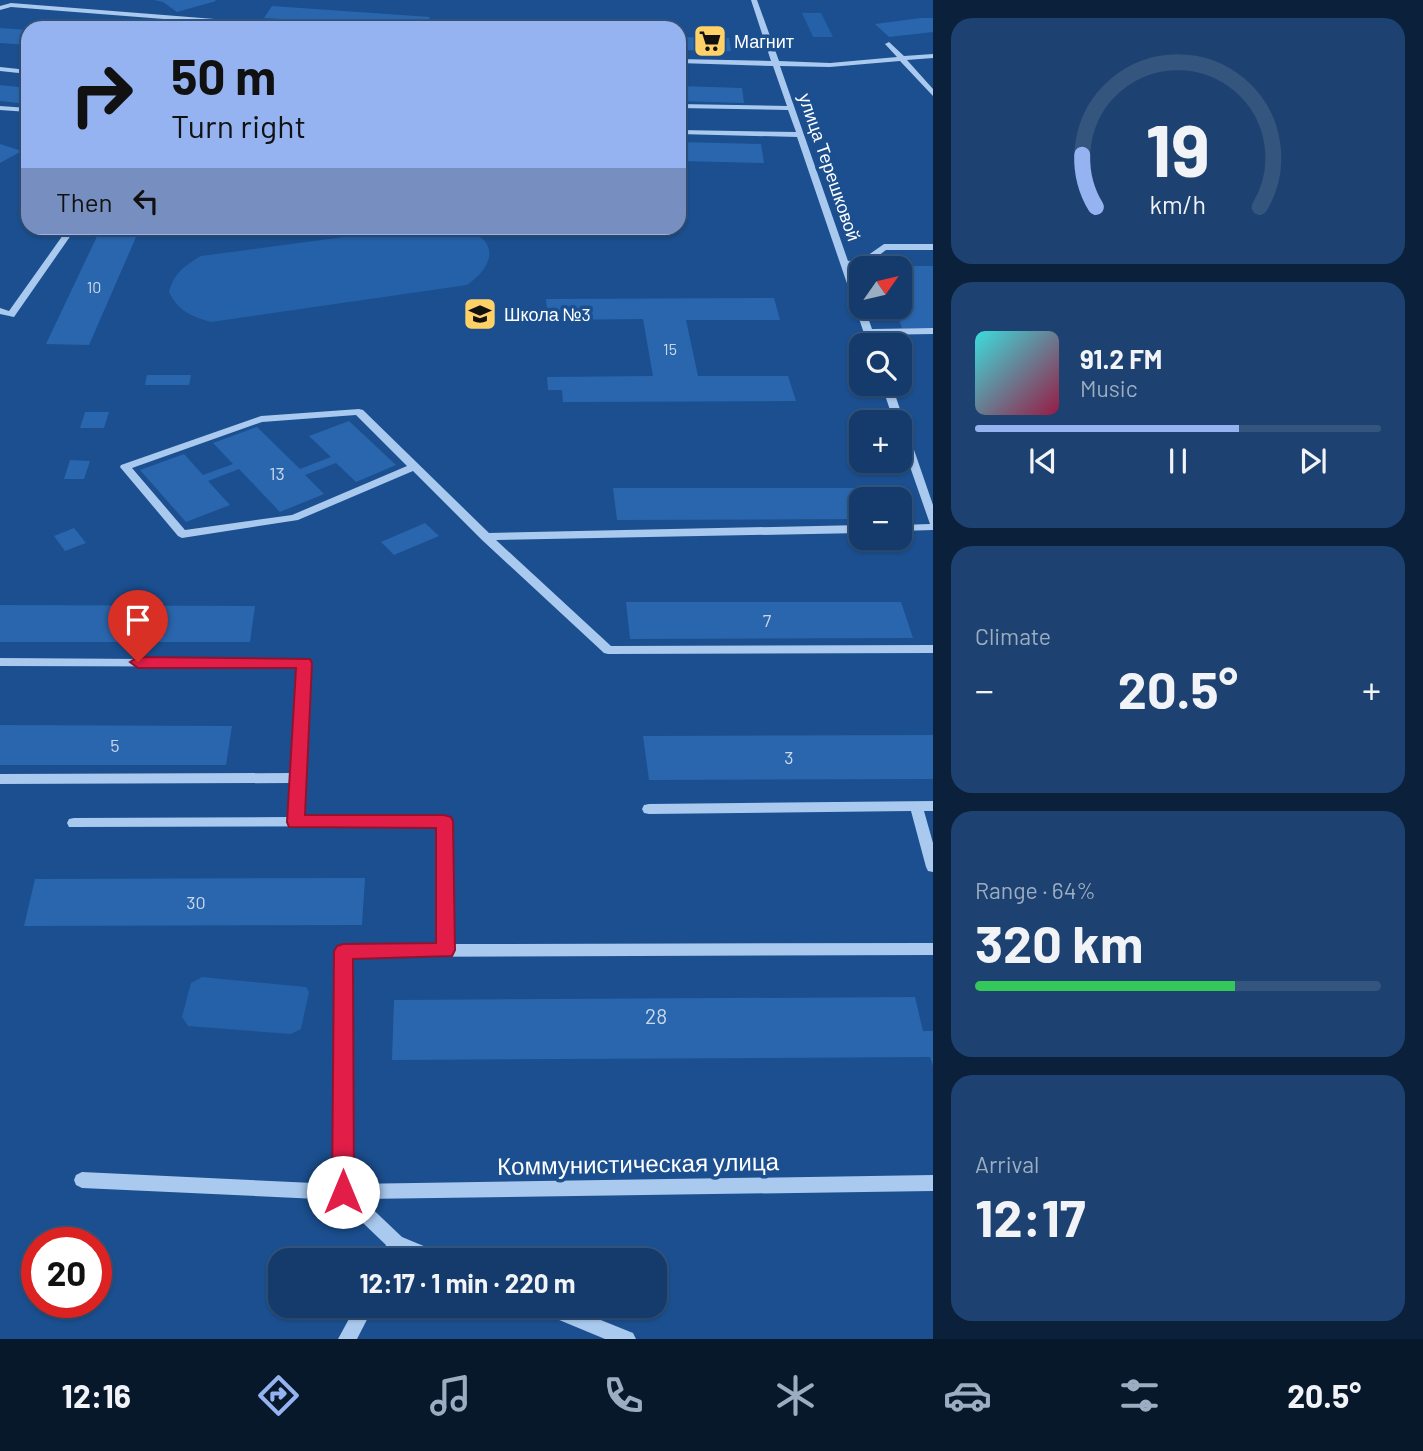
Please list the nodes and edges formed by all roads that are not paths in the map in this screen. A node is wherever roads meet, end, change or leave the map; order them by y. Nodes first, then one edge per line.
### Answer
1 (754, 0) edge
2 (10, 5) junction
3 (0, 8) edge
4 (0, 15) edge
5 (215, 21) edge
6 (889, 44) dead end
7 (933, 57) edge
8 (904, 59) junction
9 (686, 61) edge
10 (776, 64) junction
11 (0, 69) edge
12 (21, 71) edge
13 (933, 94) edge
14 (686, 106) edge
15 (0, 108) edge
16 (792, 108) junction
17 (21, 110) edge
18 (686, 132) edge
19 (801, 135) junction
20 (67, 235) edge
21 (933, 247) edge
22 (844, 264) junction
23 (0, 311) edge
24 (933, 331) edge
25 (869, 332) joint
26 (912, 461) edge
27 (413, 467) junction
28 (933, 522) edge
29 (933, 527) edge
30 (912, 528) edge
31 (849, 529) edge
32 (486, 537) junction
33 (933, 649) edge
34 (0, 662) edge
35 (299, 778) junction
36 (0, 779) edge
37 (916, 806) junction
38 (933, 806) edge
39 (649, 808) dead end
40 (296, 822) junction
41 (74, 823) dead end
42 (933, 867) edge
43 (933, 949) edge
44 (446, 950) junction
45 (82, 1180) dead end
46 (933, 1184) edge
47 (343, 1192) junction
48 (396, 1243) junction
49 (394, 1248) edge
50 (408, 1248) edge
51 (358, 1318) edge
52 (576, 1318) edge
53 (347, 1339) edge
54 (627, 1339) edge

1 - 10 street, улица Терешковой
2 - 3 street
2 - 4 street
2 - 5 street
6 - 8 street
7 - 8 street
8 - 10 street
8 - 13 street
9 - 10 street
10 - 16 street, улица Терешковой
11 - 12 street
14 - 16 street
15 - 17 street
16 - 19 street, улица Терешковой
18 - 19 street
19 - 22 street, улица Терешковой
20 - 23 street
21 - 22 street
22 - 25 street, улица Терешковой
24 - 25 street
26 - 28 street
27 - 27 lane
27 - 32 street
29 - 30 street
31 - 32 street
32 - 33 street
34 - 35 street
35 - 36 street
35 - 40 street
37 - 38 street
37 - 39 street
37 - 42 street
40 - 41 street
40 - 44 street
43 - 44 street
44 - 47 street
45 - 47 street, Коммунистическая улица
46 - 47 street, Коммунистическая улица
47 - 48 street
48 - 49 street
48 - 50 street
51 - 53 lane
52 - 54 lane

